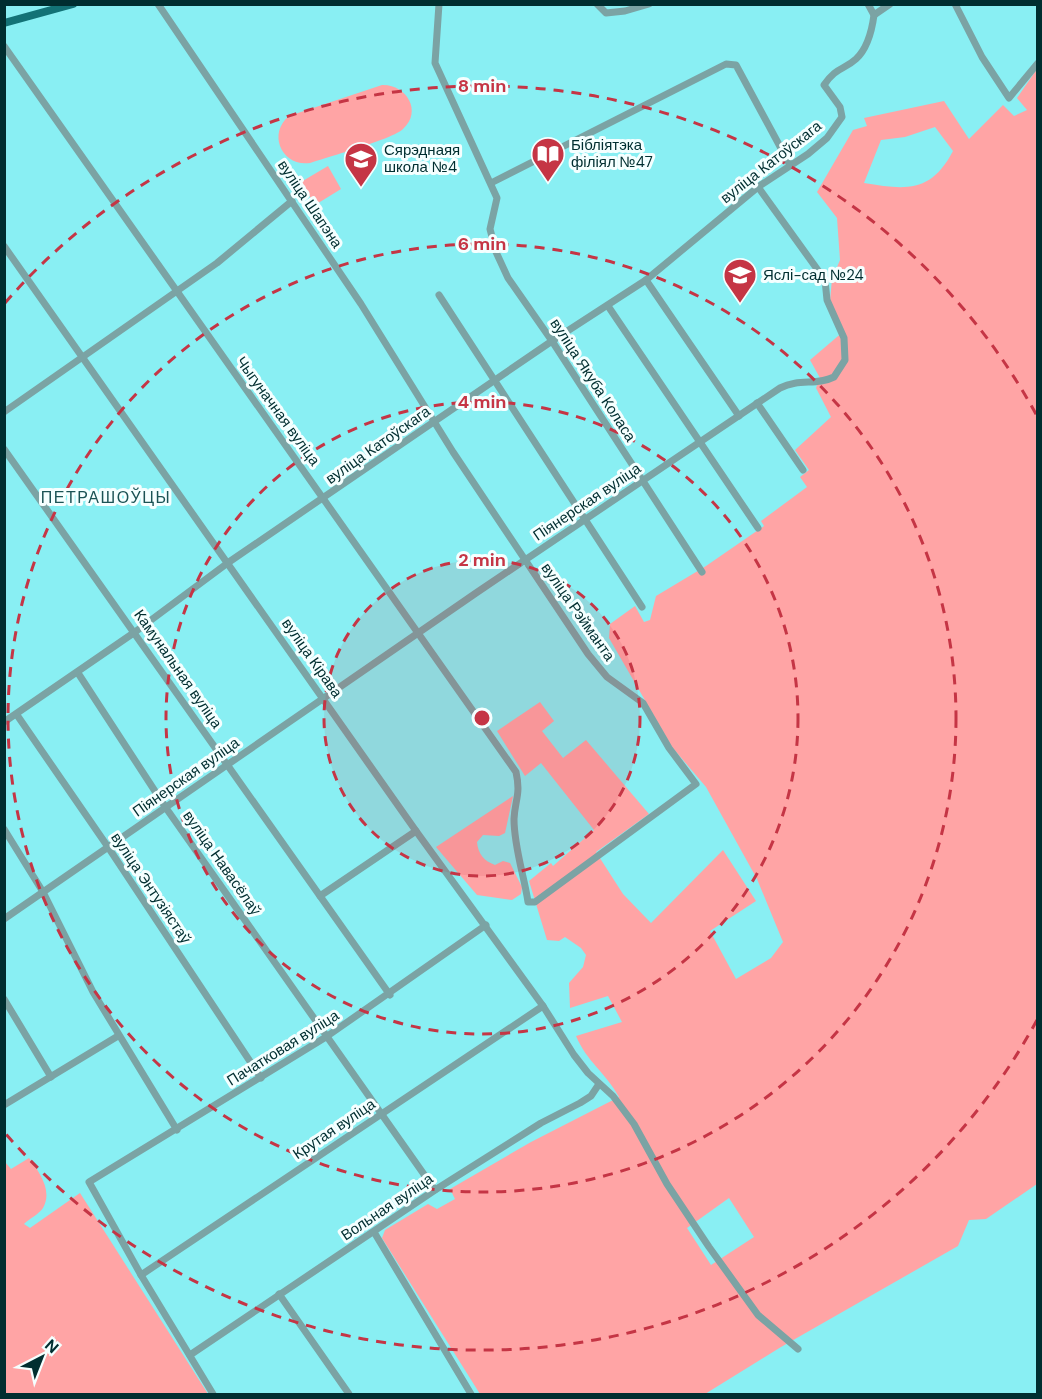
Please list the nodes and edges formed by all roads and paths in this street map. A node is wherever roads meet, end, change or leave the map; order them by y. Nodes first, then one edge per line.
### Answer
1 (73, 4) edge
2 (158, 4) edge
3 (439, 4) edge
4 (597, 4) edge
5 (649, 4) edge
6 (868, 4) edge
7 (890, 4) edge
8 (955, 4) edge
9 (874, 15) junction
10 (4, 23) edge
11 (4, 45) edge
12 (1038, 63) edge
13 (790, 165) junction
14 (491, 183) junction
15 (759, 187) junction
16 (292, 201) junction
17 (4, 246) edge
18 (646, 280) junction
19 (175, 291) junction
20 (439, 295) dead end
21 (608, 306) junction
22 (552, 341) junction
23 (83, 356) junction
24 (494, 382) junction
25 (757, 403) junction
26 (4, 412) edge
27 (739, 416) junction
28 (437, 421) junction
29 (701, 443) junction
30 (4, 448) edge
31 (802, 470) dead end
32 (642, 480) junction
33 (324, 498) junction
34 (584, 520) junction
35 (758, 528) dead end
36 (525, 559) junction
37 (229, 562) junction
38 (702, 572) dead end
39 (642, 607) dead end
40 (135, 632) junction
41 (419, 632) junction
42 (78, 673) junction
43 (324, 697) junction
44 (17, 715) junction
45 (4, 722) edge
46 (228, 765) junction
47 (166, 808) junction
48 (4, 829) edge
49 (416, 831) junction
50 (108, 847) junction
51 (43, 892) junction
52 (320, 896) junction
53 (528, 902) joint
54 (4, 919) edge
55 (486, 925) junction
56 (390, 995) junction
57 (4, 999) edge
58 (543, 1006) junction
59 (118, 1036) junction
60 (326, 1037) junction
61 (51, 1077) junction
62 (261, 1078) junction
63 (599, 1084) junction
64 (4, 1105) edge
65 (383, 1113) junction
66 (177, 1130) junction
67 (435, 1190) junction
68 (374, 1232) junction
69 (141, 1275) junction
70 (279, 1294) junction
71 (798, 1349) dead end
72 (190, 1355) junction
73 (213, 1395) edge
74 (349, 1395) edge
75 (471, 1395) edge

1 - 10 main road
2 - 16 street, вуліца Шапэна
3 - 14 street
4 - 5 street
6 - 9 street
7 - 9 street
8 - 12 street
9 - 13 street, вуліца Катоўскага
11 - 19 street, Чыгуначная вуліца
13 - 14 street
13 - 15 street, вуліца Катоўскага
14 - 22 street, вуліца Якуба Коласа
15 - 18 street, вуліца Катоўскага
15 - 25 street, Піянерская вуліца
16 - 19 street
16 - 28 street, вуліца Шапэна
17 - 23 street, вуліца Кірава
18 - 21 street, вуліца Катоўскага
18 - 27 street
19 - 23 street
19 - 33 street, Чыгуначная вуліца
20 - 24 street
21 - 22 street, вуліца Катоўскага
21 - 29 street
22 - 24 street, вуліца Катоўскага
22 - 32 street, вуліца Якуба Коласа
23 - 26 street
23 - 37 street, вуліца Кірава
24 - 28 street, вуліца Катоўскага
24 - 34 street
25 - 27 street, Піянерская вуліца
25 - 31 street
27 - 29 street, Піянерская вуліца
28 - 33 street, вуліца Катоўскага
28 - 36 street, вуліца Рэйманта
29 - 32 street, Піянерская вуліца
29 - 35 street
30 - 40 street, Камунальная вуліца
32 - 34 street, Піянерская вуліца
32 - 38 street, вуліца Якуба Коласа
33 - 37 street, вуліца Катоўскага
33 - 41 street, Чыгуначная вуліца
34 - 36 street, Піянерская вуліца
34 - 39 street
36 - 41 street, Піянерская вуліца
36 - 53 street, вуліца Рэйманта
37 - 40 street, вуліца Катоўскага
37 - 43 street, вуліца Кірава
40 - 42 street, вуліца Катоўскага
40 - 46 street, Камунальная вуліца
41 - 43 street, Піянерская вуліца
41 - 53 street, Чыгуначная вуліца
42 - 44 street, вуліца Катоўскага
42 - 47 street, вуліца Навасёлаў
43 - 46 street, Піянерская вуліца
43 - 49 street, вуліца Кірава
44 - 45 street, вуліца Катоўскага
44 - 50 street, вуліца Энтузіястаў
46 - 47 street, Піянерская вуліца
46 - 52 street, Камунальная вуліца
47 - 50 street, Піянерская вуліца
47 - 60 street, вуліца Навасёлаў
48 - 51 street
49 - 52 street
49 - 55 street, вуліца Кірава
50 - 51 street, Піянерская вуліца
50 - 62 street, вуліца Энтузіястаў
51 - 54 street, Піянерская вуліца
51 - 59 street
52 - 56 street, Камунальная вуліца
55 - 56 street, Пачатковая вуліца
55 - 58 street, вуліца Кірава
56 - 60 street, Пачатковая вуліца
57 - 61 street
58 - 63 street, вуліца Кірава
58 - 65 street, Крутая вуліца
59 - 61 street
59 - 66 street
60 - 62 street, Пачатковая вуліца
60 - 65 street, вуліца Навасёлаў
61 - 64 street
62 - 66 street, Пачатковая вуліца
63 - 67 street, Вольная вуліца
63 - 71 street, вуліца Кірава
65 - 67 street, вуліца Навасёлаў
65 - 69 street, Крутая вуліца
66 - 69 street, Пачатковая вуліца
67 - 68 street, Вольная вуліца
68 - 70 street, Вольная вуліца
68 - 75 street
69 - 72 street
70 - 72 street, Вольная вуліца
70 - 74 street
72 - 73 street

